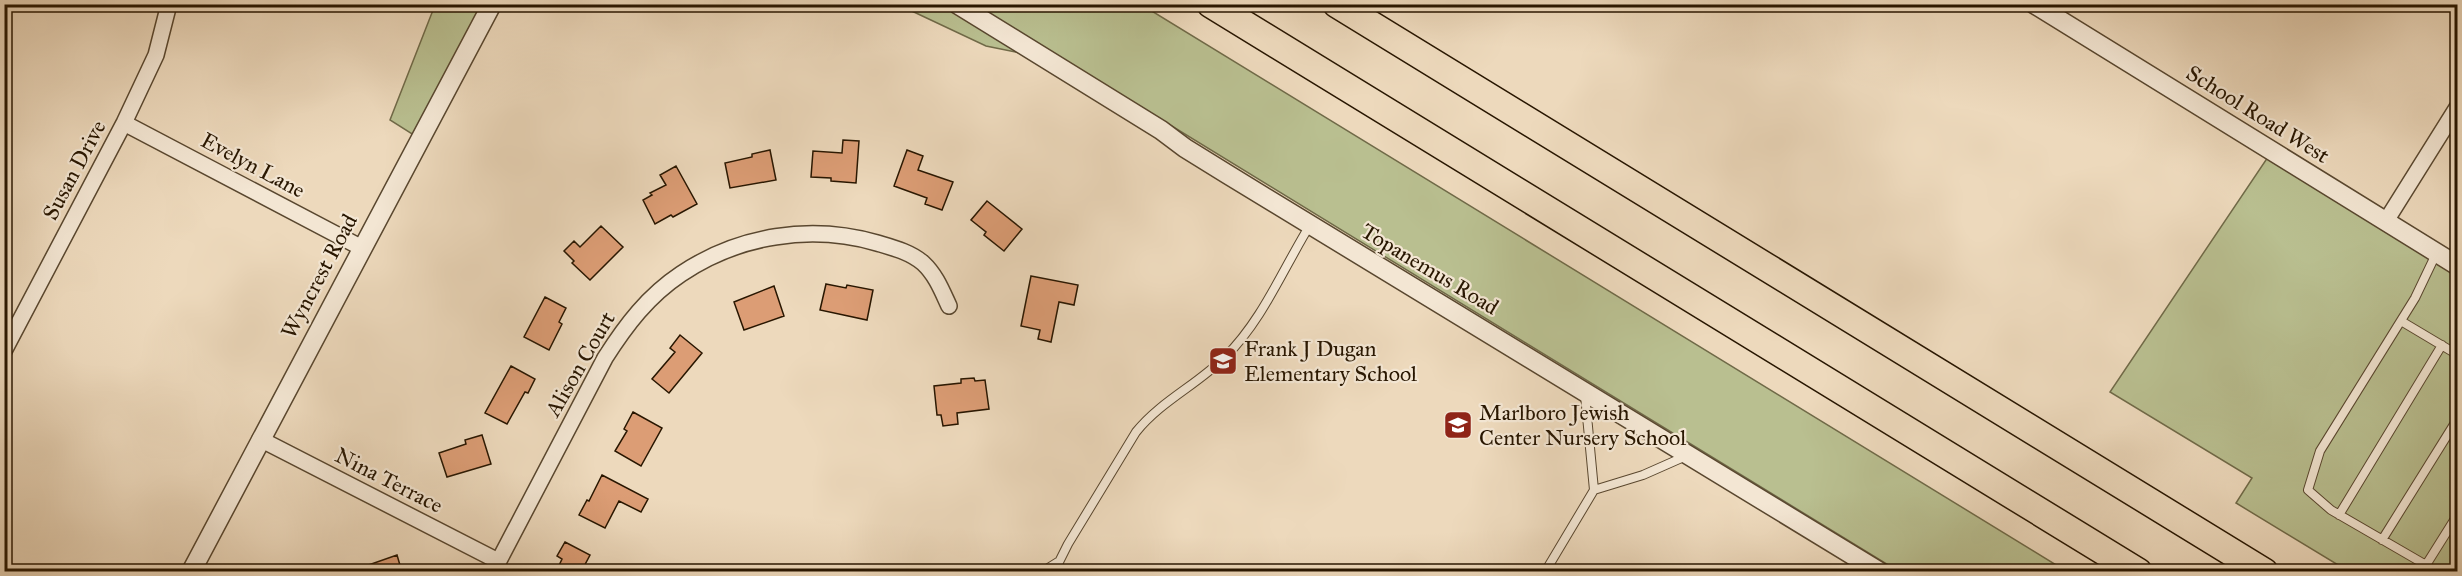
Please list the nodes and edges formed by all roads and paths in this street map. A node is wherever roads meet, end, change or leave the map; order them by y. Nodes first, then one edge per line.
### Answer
1 (169, 4) edge
2 (492, 4) edge
3 (957, 4) edge
4 (1211, 4) edge
5 (1337, 4) edge
6 (2034, 4) edge
7 (2457, 106) edge
8 (124, 123) junction
9 (2386, 221) junction
10 (1310, 225) junction
11 (362, 248) junction
12 (2436, 252) junction
13 (2457, 266) edge
14 (949, 306) dead end
15 (2401, 321) junction
16 (2442, 345) junction
17 (4, 351) edge
18 (2457, 355) edge
19 (1584, 391) junction
20 (2457, 418) edge
21 (260, 439) junction
22 (1689, 455) junction
23 (1594, 490) junction
24 (2457, 514) edge
25 (2339, 515) junction
26 (2382, 540) junction
27 (1058, 562) junction
28 (495, 566) edge
29 (191, 572) edge
30 (1042, 572) edge
31 (1054, 572) edge
32 (1545, 572) edge
33 (1880, 572) edge
34 (2138, 572) edge
35 (2264, 572) edge

1 - 8 street, Susan Drive
2 - 11 street, Wyncrest Road
3 - 10 street, Topanemus Road
4 - 34 highway
5 - 35 highway
6 - 9 street, School Road West
7 - 9 street
8 - 11 street, Evelyn Lane
8 - 17 street, Susan Drive
9 - 12 street, School Road West
10 - 19 street, Topanemus Road
10 - 27 lane
11 - 21 street, Wyncrest Road
12 - 13 street, School Road West
12 - 15 lane
14 - 28 street, Alison Court
15 - 16 lane
15 - 25 lane
16 - 18 lane
16 - 25 lane
19 - 22 street, Topanemus Road
19 - 23 lane
20 - 26 lane
21 - 28 street, Nina Terrace
21 - 29 street, Wyncrest Road
22 - 23 lane
22 - 33 street, Topanemus Road
23 - 32 lane
24 - 26 lane
25 - 26 lane
27 - 30 lane
27 - 31 lane

